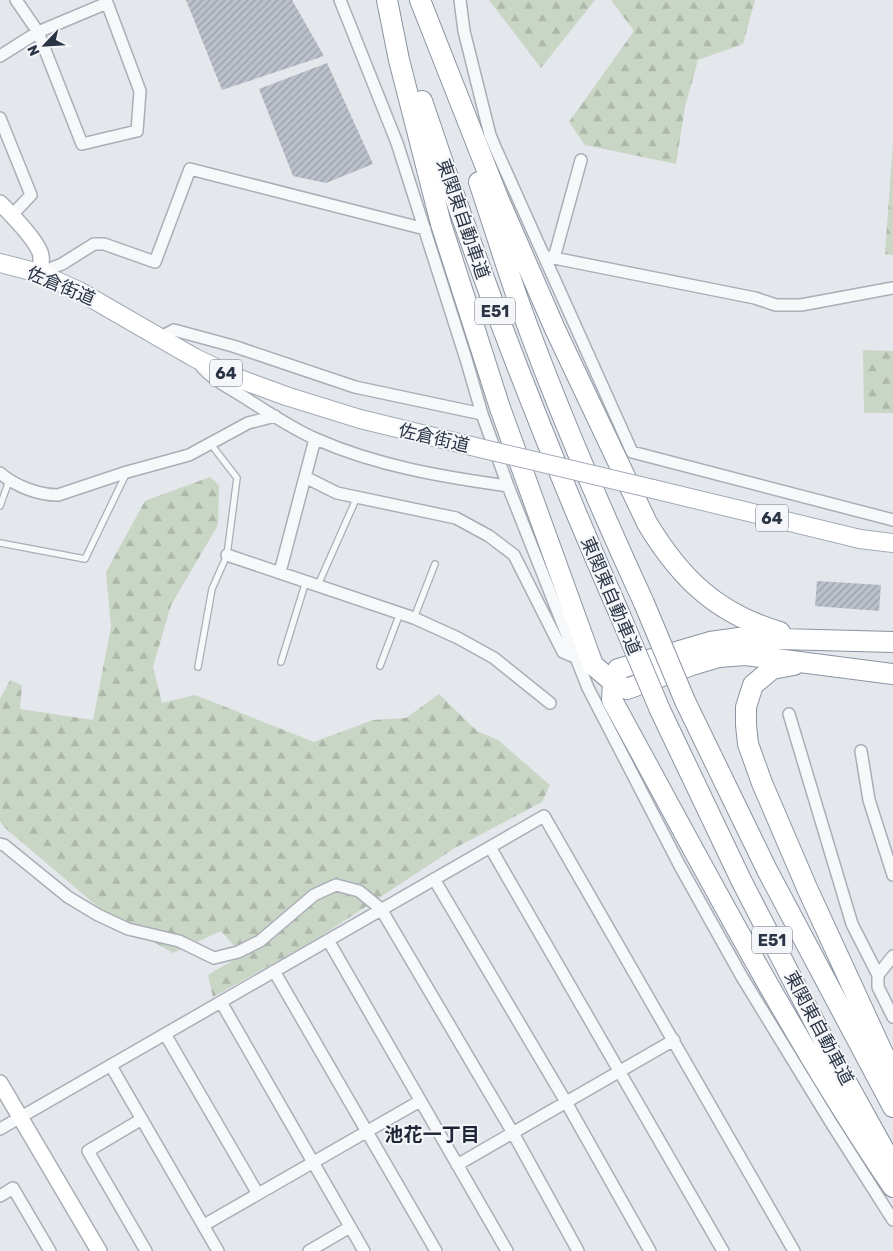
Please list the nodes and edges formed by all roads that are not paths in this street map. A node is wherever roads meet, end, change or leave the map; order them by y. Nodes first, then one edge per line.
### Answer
1 (16, 0) edge
2 (340, 0) edge
3 (388, 0) edge
4 (419, 0) edge
5 (460, 0) edge
6 (106, 1) edge
7 (38, 32) junction
8 (0, 56) edge
9 (0, 118) edge
10 (581, 160) dead end
11 (0, 203) edge
12 (12, 215) junction
13 (425, 229) junction
14 (549, 257) junction
15 (0, 263) edge
16 (39, 273) junction
17 (893, 288) edge
18 (158, 338) junction
19 (195, 358) junction
20 (482, 414) junction
21 (275, 416) junction
22 (315, 439) junction
23 (210, 443) junction
24 (127, 472) junction
25 (0, 473) edge
26 (306, 478) junction
27 (9, 481) junction
28 (508, 486) junction
29 (358, 497) junction
30 (0, 506) edge
31 (893, 520) edge
32 (0, 543) edge
33 (893, 543) edge
34 (228, 555) junction
35 (434, 564) dead end
36 (280, 572) junction
37 (306, 580) junction
38 (318, 585) junction
39 (400, 613) junction
40 (414, 618) junction
41 (804, 639) junction
42 (893, 642) edge
43 (577, 658) junction
44 (281, 662) dead end
45 (808, 663) junction
46 (380, 666) dead end
47 (198, 667) dead end
48 (893, 674) edge
49 (613, 682) junction
50 (550, 703) dead end
51 (789, 714) dead end
52 (861, 751) dead end
53 (0, 844) edge
54 (490, 847) junction
55 (893, 875) edge
56 (434, 879) junction
57 (382, 909) junction
58 (328, 940) junction
59 (893, 956) edge
60 (274, 971) junction
61 (878, 975) junction
62 (221, 1002) junction
63 (893, 1017) edge
64 (165, 1034) junction
65 (674, 1040) junction
66 (111, 1066) junction
67 (621, 1071) junction
68 (893, 1075) edge
69 (0, 1084) edge
70 (420, 1100) junction
71 (566, 1102) junction
72 (893, 1107) edge
73 (20, 1118) junction
74 (142, 1119) junction
75 (0, 1129) edge
76 (366, 1131) junction
77 (513, 1133) junction
78 (313, 1162) junction
79 (457, 1165) junction
80 (893, 1166) edge
81 (893, 1187) edge
82 (258, 1194) junction
83 (0, 1196) edge
84 (893, 1220) edge
85 (204, 1225) junction
86 (350, 1227) junction
87 (50, 1251) edge
88 (99, 1251) edge
89 (146, 1251) edge
90 (218, 1251) edge
91 (309, 1251) edge
92 (364, 1251) edge
93 (436, 1251) edge
94 (506, 1251) edge
95 (578, 1251) edge
96 (650, 1251) edge
97 (723, 1251) edge
98 (794, 1251) edge

1 - 7 street
2 - 13 street
3 - 49 highway
3 - 80 highway, 東関東自動車道 / E51, bridge
4 - 41 highway
4 - 72 highway, 東関東自動車道 / E51, bridge
5 - 14 street
6 - 7 street
6 - 7 street
7 - 8 street
9 - 12 street
10 - 14 street
11 - 12 street
12 - 16 street
13 - 16 street
13 - 20 street
14 - 17 street
14 - 31 street
15 - 16 main road, 佐倉街道 / 64
16 - 18 main road, 佐倉街道 / 64
18 - 19 main road, 佐倉街道 / 64
18 - 20 street
19 - 21 street
19 - 33 main road, 佐倉街道 / 64, bridge
20 - 28 street
21 - 22 street
21 - 23 street
22 - 26 street
22 - 28 street
23 - 24 street
23 - 34 lane
24 - 27 street
24 - 32 lane
25 - 27 street
26 - 29 street
26 - 36 street
27 - 30 lane
28 - 43 street
29 - 38 lane
29 - 43 street
34 - 36 street
34 - 47 lane
35 - 40 lane
36 - 37 street
37 - 38 street
37 - 44 lane
38 - 39 street
39 - 40 street
39 - 46 lane
40 - 50 street
41 - 42 highway
41 - 49 highway
43 - 84 street
45 - 48 highway
45 - 49 highway
45 - 68 highway
49 - 81 highway
51 - 61 street
52 - 55 street
53 - 57 street
54 - 56 street
54 - 65 street
54 - 67 street
56 - 57 street
56 - 71 street
57 - 58 street
57 - 77 street
58 - 60 street
58 - 70 street
59 - 61 street
60 - 62 street
60 - 76 street
61 - 63 street
62 - 64 street
62 - 78 street
64 - 66 street
64 - 82 street
65 - 67 street
65 - 98 street
66 - 73 street
66 - 74 street
67 - 71 street
67 - 97 street
69 - 73 street
70 - 76 street
70 - 79 street
71 - 77 street
71 - 96 street
73 - 75 street
73 - 88 street
74 - 85 street
74 - 89 street
76 - 78 street
76 - 93 street
77 - 79 street
77 - 95 street
78 - 82 street
78 - 86 street
79 - 94 street
82 - 85 street
83 - 87 street
85 - 90 street
86 - 91 street
86 - 92 street

